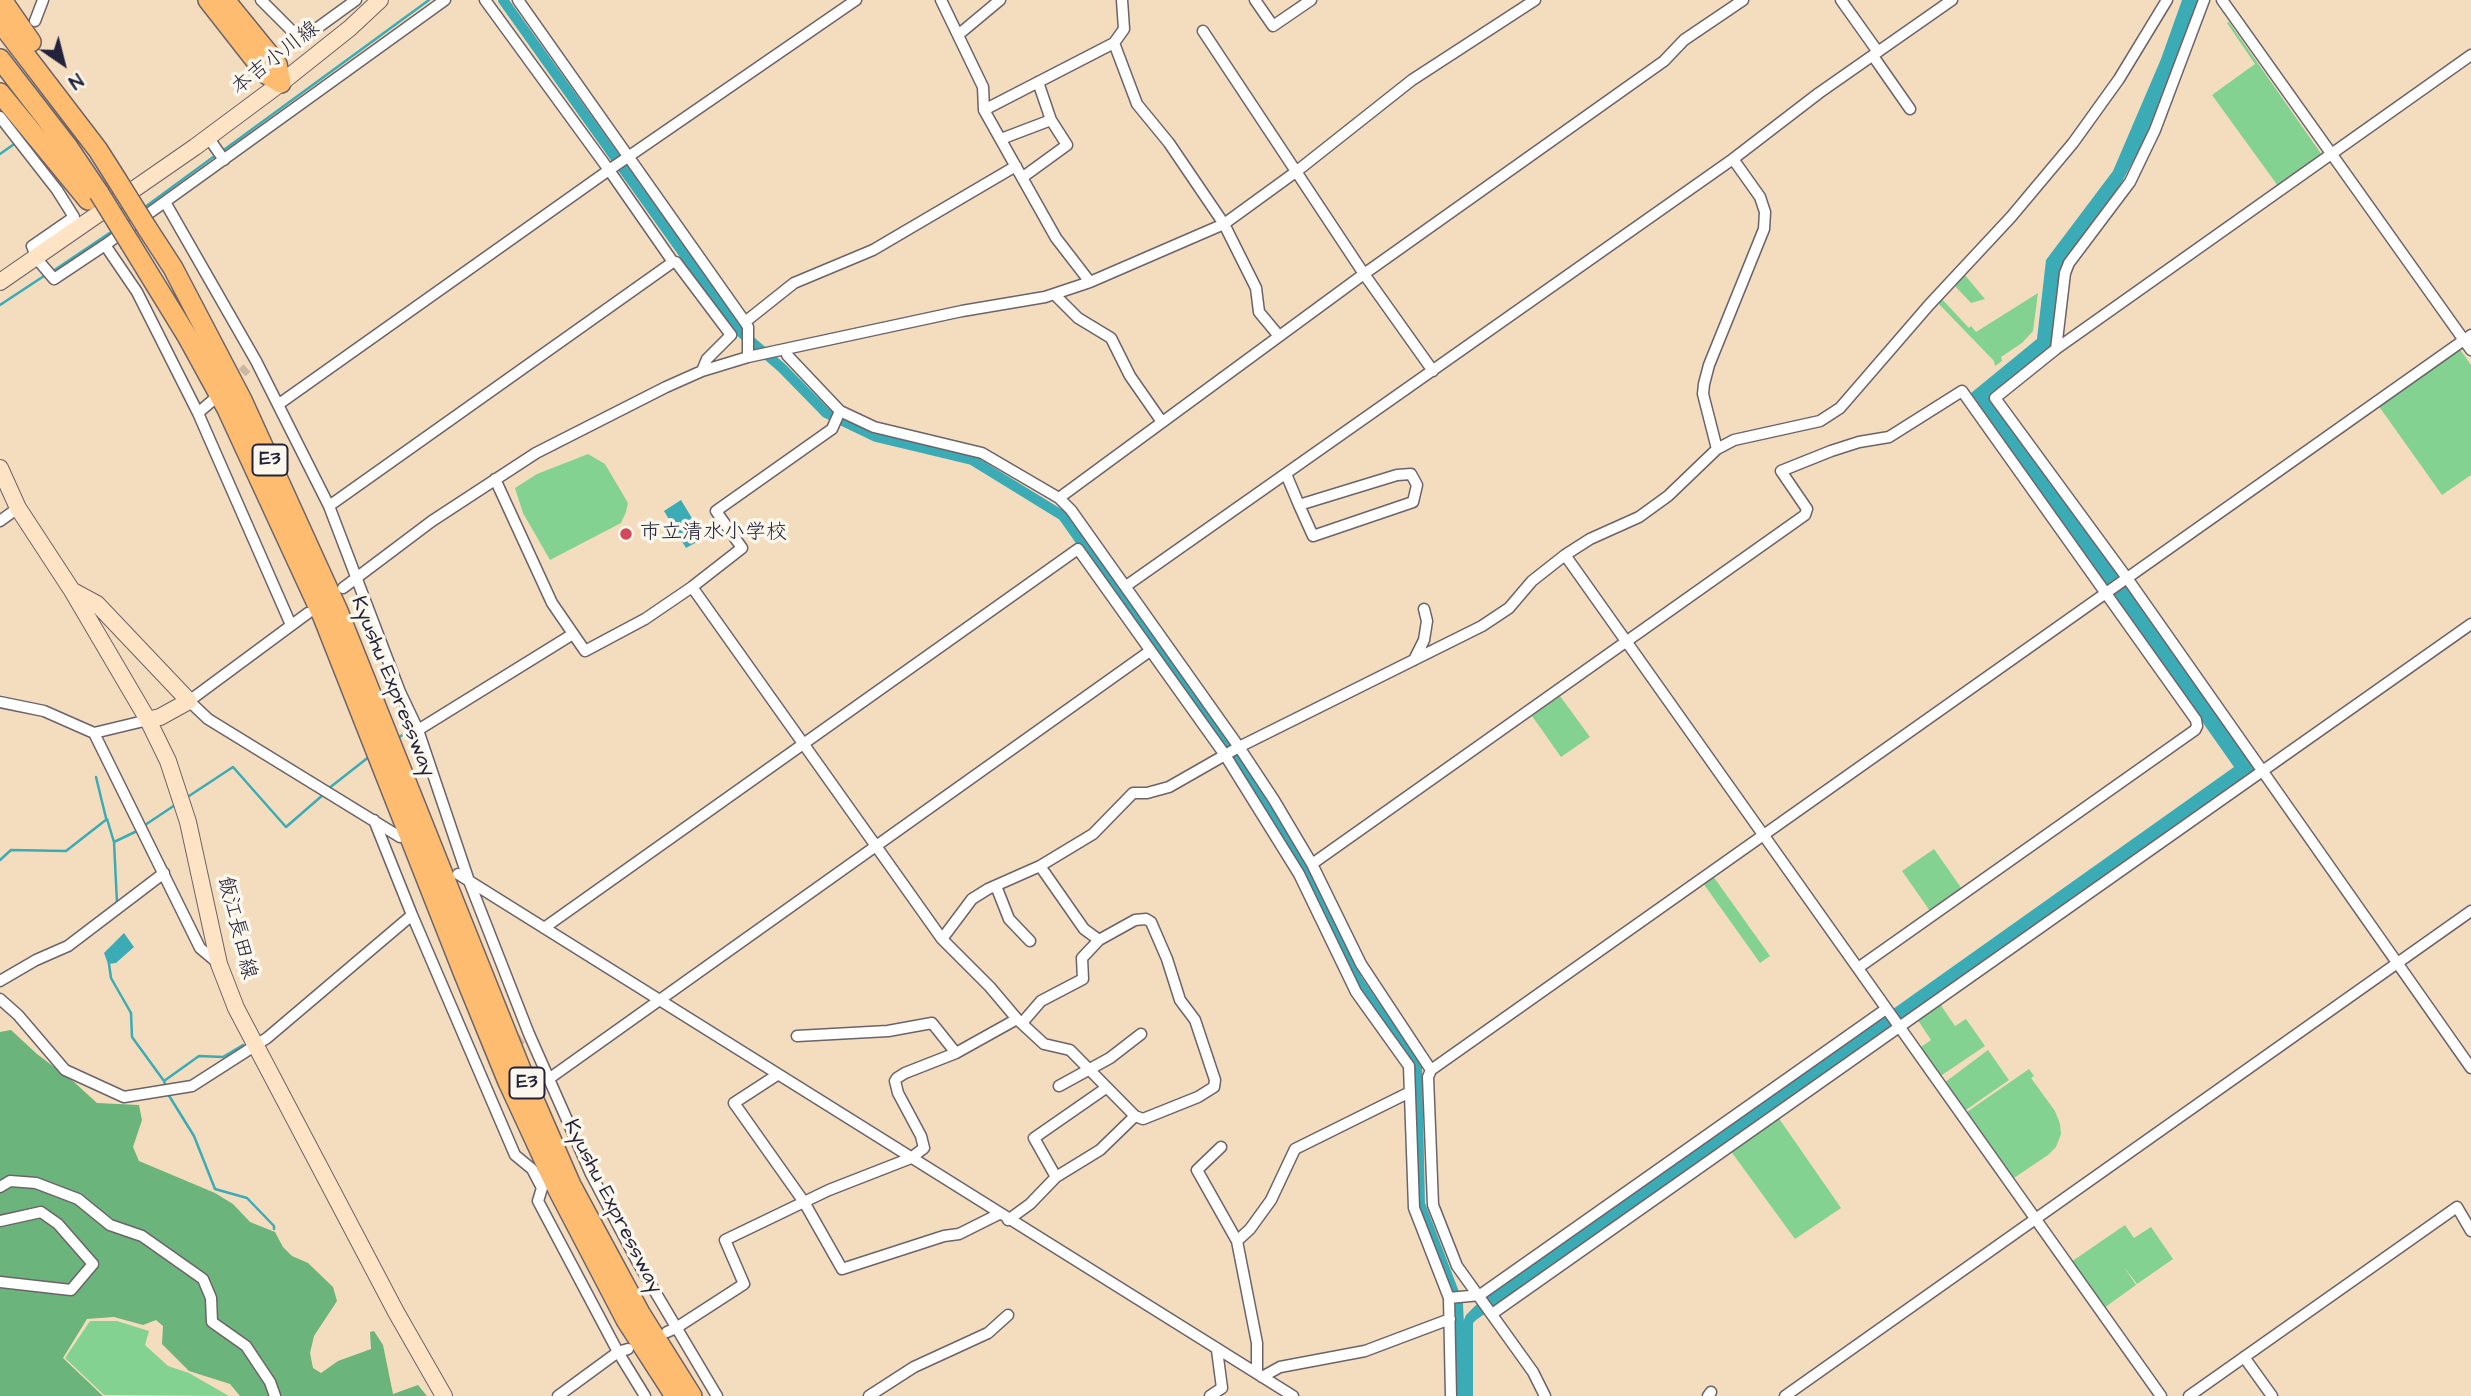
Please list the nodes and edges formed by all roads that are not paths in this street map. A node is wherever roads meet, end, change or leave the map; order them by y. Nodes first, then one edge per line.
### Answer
1 (2, 0) edge
2 (43, 0) edge
3 (208, 0) edge
4 (225, 0) edge
5 (261, 0) edge
6 (356, 0) edge
7 (380, 0) edge
8 (445, 0) edge
9 (485, 0) edge
10 (518, 0) edge
11 (856, 0) edge
12 (941, 0) edge
13 (1000, 0) edge
14 (1122, 0) edge
15 (1255, 0) edge
16 (1311, 0) edge
17 (1535, 0) edge
18 (1841, 0) edge
19 (1952, 0) edge
20 (2167, 0) edge
21 (2204, 0) edge
22 (2222, 0) edge
23 (1737, 1) edge
24 (35, 21) dead end
25 (0, 22) edge
26 (1203, 31) dead end
27 (958, 35) junction
28 (1114, 43) junction
29 (1875, 54) junction
30 (2471, 55) edge
31 (0, 59) edge
32 (1038, 82) junction
33 (281, 83) junction
34 (0, 93) edge
35 (1910, 109) dead end
36 (984, 110) junction
37 (0, 117) edge
38 (1051, 120) junction
39 (1001, 139) junction
40 (202, 142) junction
41 (98, 150) junction
42 (2331, 153) junction
43 (629, 158) junction
44 (1733, 159) junction
45 (224, 160) junction
46 (1016, 166) junction
47 (609, 170) junction
48 (1297, 171) junction
49 (1023, 177) junction
50 (93, 197) junction
51 (165, 202) junction
52 (1224, 223) junction
53 (118, 243) junction
54 (37, 259) junction
55 (673, 262) junction
56 (1364, 274) junction
57 (0, 282) edge
58 (1090, 282) junction
59 (1054, 294) junction
60 (745, 322) junction
61 (1279, 336) junction
62 (2467, 338) edge
63 (2056, 349) junction
64 (2471, 351) edge
65 (748, 353) junction
66 (787, 355) dead end
67 (702, 371) junction
68 (1433, 371) junction
69 (213, 400) dead end
70 (279, 404) junction
71 (839, 412) junction
72 (198, 413) junction
73 (1162, 422) junction
74 (1717, 449) junction
75 (0, 468) edge
76 (1286, 474) junction
77 (495, 479) junction
78 (1059, 498) junction
79 (1299, 505) junction
80 (328, 506) junction
81 (18, 509) junction
82 (0, 520) edge
83 (1565, 555) junction
84 (356, 579) junction
85 (2126, 579) junction
86 (1126, 586) junction
87 (692, 587) junction
88 (343, 588) dead end
89 (71, 589) junction
90 (2106, 593) junction
91 (1424, 609) dead end
92 (308, 613) dead end
93 (2471, 624) edge
94 (291, 625) junction
95 (573, 634) junction
96 (1626, 643) junction
97 (1150, 651) junction
98 (1414, 660) junction
99 (189, 701) junction
100 (0, 702) edge
101 (366, 704) junction
102 (148, 720) junction
103 (418, 730) junction
104 (94, 733) junction
105 (804, 744) junction
106 (1239, 747) junction
107 (1225, 755) junction
108 (386, 758) junction
109 (2262, 771) junction
110 (374, 820) junction
111 (1762, 836) junction
112 (400, 837) dead end
113 (876, 846) junction
114 (1312, 864) junction
115 (1040, 866) junction
116 (164, 873) junction
117 (458, 874) dead end
118 (469, 881) junction
119 (996, 886) junction
120 (2471, 911) edge
121 (412, 915) junction
122 (544, 928) junction
123 (942, 939) junction
124 (1099, 940) junction
125 (1030, 941) dead end
126 (2398, 963) junction
127 (219, 964) junction
128 (1858, 968) junction
129 (0, 981) edge
130 (0, 999) edge
131 (660, 1001) junction
132 (1886, 1009) junction
133 (1019, 1021) junction
134 (1899, 1027) junction
135 (1141, 1034) dead end
136 (797, 1036) dead end
137 (257, 1046) junction
138 (956, 1053) junction
139 (489, 1061) tunnel mouth
140 (2470, 1065) edge
141 (477, 1068) junction
142 (1088, 1069) junction
143 (1431, 1070) junction
144 (777, 1075) junction
145 (550, 1078) junction
146 (1059, 1086) dead end
147 (1106, 1087) junction
148 (1410, 1092) junction
149 (1135, 1116) junction
150 (1221, 1147) dead end
151 (911, 1158) junction
152 (1056, 1177) junction
153 (0, 1187) edge
154 (804, 1202) junction
155 (1004, 1217) junction
156 (2034, 1220) junction
157 (0, 1221) edge
158 (2471, 1231) edge
159 (1237, 1241) junction
160 (0, 1282) edge
161 (1480, 1296) junction
162 (1449, 1298) junction
163 (1492, 1314) junction
164 (1008, 1315) dead end
165 (1450, 1319) junction
166 (671, 1330) junction
167 (623, 1350) junction
168 (1217, 1350) junction
169 (2244, 1357) junction
170 (1260, 1375) junction
171 (275, 1396) edge
172 (444, 1396) edge
173 (558, 1396) edge
174 (645, 1396) edge
175 (675, 1396) edge
176 (692, 1396) edge
177 (717, 1396) edge
178 (869, 1396) edge
179 (1210, 1396) edge
180 (1293, 1396) edge
181 (1451, 1396) edge
182 (1545, 1396) edge
183 (1785, 1396) edge
184 (2161, 1396) edge
185 (2189, 1396) edge
186 (2272, 1396) edge

1 - 41 highway
2 - 24 street
3 - 33 highway
4 - 33 highway
5 - 6 street
7 - 33 main road, 本吉小川線
8 - 45 street
9 - 47 street
10 - 43 street
11 - 43 street
12 - 27 street
13 - 27 street
14 - 28 street
15 - 16 street
17 - 48 street
18 - 29 street
19 - 29 street
20 - 74 street
21 - 63 street
22 - 42 street
23 - 56 street
25 - 41 highway, Kyushu Expressway / E3
26 - 48 street
27 - 36 street
28 - 32 street
28 - 52 street
29 - 35 street
29 - 44 street
30 - 42 street
31 - 50 highway, Kyushu Expressway / E3
32 - 36 street
32 - 38 street
33 - 40 main road, 本吉小川線
34 - 50 highway
36 - 39 street
37 - 54 street
38 - 39 street
38 - 49 street
39 - 46 street
40 - 45 street
40 - 54 main road, 本吉小川線
41 - 101 highway, Kyushu Expressway / E3, bridge
42 - 62 street
42 - 63 street
43 - 47 street
43 - 60 street
44 - 68 street
44 - 74 street
45 - 51 street
46 - 49 street
46 - 60 street
47 - 55 street
47 - 70 street
48 - 52 street
48 - 56 street
49 - 58 street
50 - 53 highway, Kyushu Expressway / E3, bridge
51 - 53 street
51 - 70 street
52 - 58 street
52 - 61 street
53 - 54 street
53 - 72 street
53 - 101 highway, Kyushu Expressway / E3
54 - 57 main road, 本吉小川線
55 - 67 street
55 - 80 street
56 - 61 street
56 - 68 street
58 - 59 street
59 - 65 street
59 - 73 street
60 - 65 street
61 - 73 street
62 - 64 street
62 - 85 street
63 - 85 street
65 - 67 street
66 - 71 street
67 - 77 street
68 - 76 street
69 - 72 street
70 - 80 street
71 - 78 street
71 - 87 street
72 - 94 street
73 - 78 street
74 - 83 street
75 - 81 main road, 飯江長田線
76 - 79 street
76 - 86 street
77 - 84 street
77 - 95 street
78 - 86 street
79 - 79 street
80 - 84 street
81 - 82 street
81 - 89 main road, 飯江長田線
83 - 96 street
83 - 98 street
84 - 88 street
84 - 103 street
85 - 90 street
85 - 109 street
86 - 106 street
87 - 95 street
87 - 105 street
89 - 99 main road
89 - 102 main road, 飯江長田線
90 - 96 street
90 - 111 street
90 - 128 street
91 - 98 street
92 - 94 street
93 - 109 street
94 - 99 street
95 - 103 street
96 - 111 street
96 - 114 street
97 - 105 street
97 - 107 street
97 - 113 street
98 - 106 street
99 - 102 main road
99 - 110 street
100 - 104 street
101 - 108 highway, Kyushu Expressway / E3
102 - 104 street
102 - 127 main road, 飯江長田線
103 - 118 street
104 - 116 street
105 - 113 street
105 - 122 street
106 - 107 street
106 - 114 street
107 - 115 street
107 - 148 street
108 - 175 highway, Kyushu Expressway / E3
108 - 176 highway, Kyushu Expressway / E3
109 - 126 street
109 - 134 street
110 - 112 street
110 - 121 street
111 - 128 street
111 - 143 street
113 - 123 street
113 - 131 street
114 - 143 street
115 - 119 street
115 - 124 street
116 - 127 street
116 - 129 street
117 - 118 street
118 - 122 street
118 - 145 street
119 - 123 street
119 - 125 street
120 - 126 street
121 - 137 street
121 - 141 street
122 - 131 street
123 - 133 street
124 - 133 street
124 - 149 street
126 - 140 street
126 - 156 street
127 - 137 main road, 飯江長田線
128 - 132 street
130 - 137 street
131 - 144 street
131 - 145 street
132 - 134 street
132 - 161 street
133 - 138 street
133 - 142 street
134 - 156 street
134 - 163 street
135 - 142 street
136 - 138 street
137 - 172 main road, 飯江長田線
138 - 151 street
139 - 141 street
141 - 167 street
142 - 146 street
142 - 147 street
143 - 161 street
144 - 151 street
144 - 154 street
145 - 166 street
147 - 149 street
147 - 152 street
148 - 159 street
148 - 162 street
149 - 152 street
150 - 159 street
151 - 154 street
151 - 155 street
152 - 155 street
153 - 171 street
154 - 155 street
154 - 166 street
155 - 168 street
156 - 183 street
156 - 184 street
157 - 160 street
158 - 169 street
159 - 170 street
161 - 162 street
161 - 163 street
162 - 165 street
163 - 182 street
164 - 178 street
165 - 170 street
165 - 181 street
166 - 177 street
167 - 173 street
167 - 174 street
168 - 170 street
168 - 179 street
169 - 185 street
169 - 186 street
170 - 180 street

